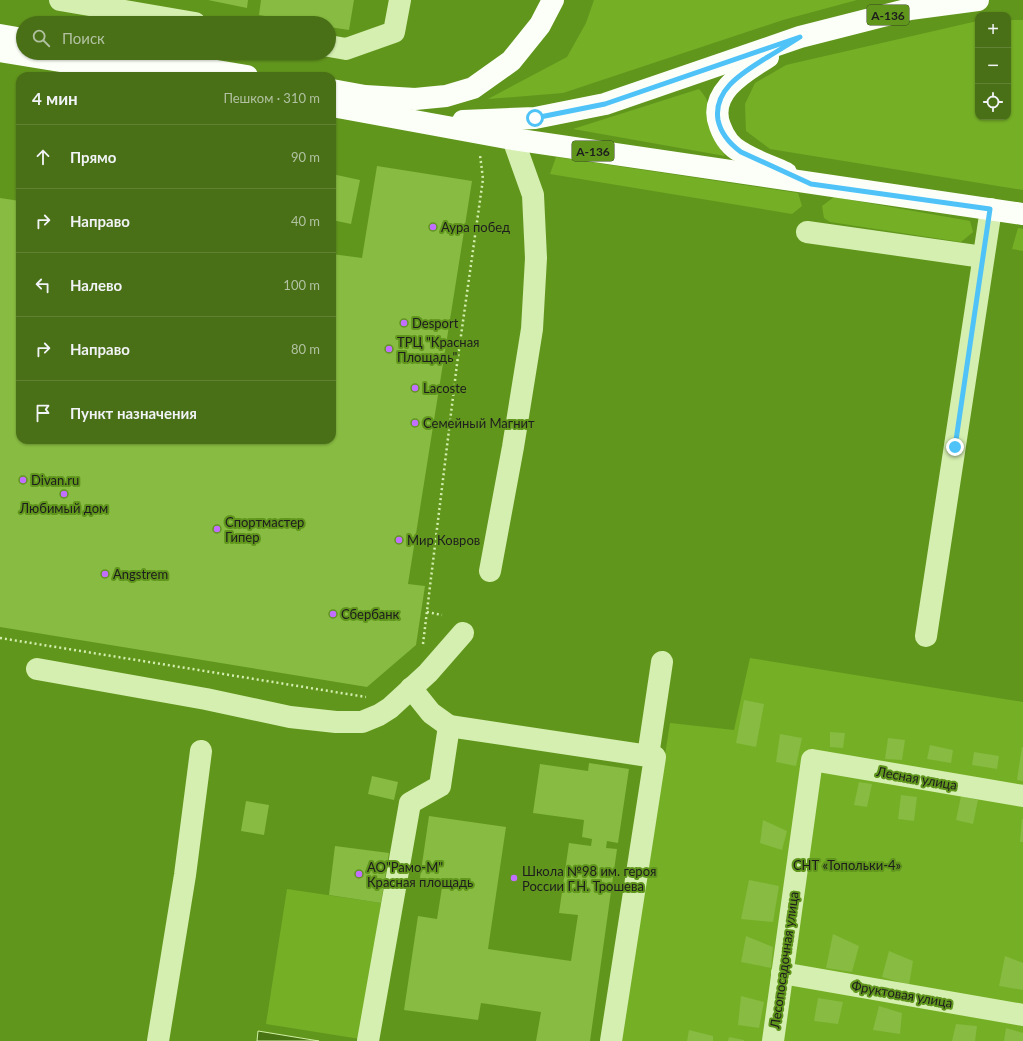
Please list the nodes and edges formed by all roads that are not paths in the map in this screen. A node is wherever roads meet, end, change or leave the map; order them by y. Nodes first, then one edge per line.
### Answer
1 (60, 0) edge
2 (400, 0) edge
3 (553, 0) edge
4 (978, 0) edge
5 (154, 16) edge
6 (0, 35) edge
7 (800, 37) junction
8 (16, 38) edge
9 (336, 47) edge
10 (0, 51) edge
11 (16, 54) edge
12 (55, 60) edge
13 (151, 60) edge
14 (128, 72) edge
15 (222, 72) edge
16 (336, 91) edge
17 (336, 107) edge
18 (376, 113) junction
19 (513, 139) junction
20 (811, 184) junction
21 (990, 209) junction
22 (1023, 214) edge
23 (807, 232) dead end
24 (983, 257) junction
25 (490, 571) dead end
26 (463, 633) dead end
27 (926, 636) dead end
28 (662, 662) dead end
29 (37, 670) dead end
30 (411, 688) junction
31 (449, 726) junction
32 (201, 751) dead end
33 (648, 756) junction
34 (812, 760) joint
35 (1023, 796) edge
36 (782, 973) junction
37 (1023, 1015) edge
38 (158, 1041) edge
39 (368, 1041) edge
40 (611, 1041) edge
41 (773, 1041) edge

1 - 5 street
2 - 9 street
3 - 16 main road
4 - 7 main road, А-136
6 - 8 main road
7 - 18 main road, А-136
7 - 20 main road, А-136
10 - 11 main road
12 - 14 main road
13 - 15 main road
17 - 18 main road, А-136
18 - 19 main road, А-136
19 - 20 main road, А-136
19 - 25 street
20 - 21 main road, А-136
21 - 22 main road, А-136
21 - 24 street
23 - 24 street
24 - 27 street
26 - 30 street
28 - 33 street
29 - 30 street
30 - 31 street
31 - 33 street
31 - 39 street
32 - 38 street
33 - 40 street
34 - 35 street, Лесная улица
34 - 36 street, Лесопосадочная улица
36 - 37 street, Фруктовая улица
36 - 41 street, Лесопосадочная улица

